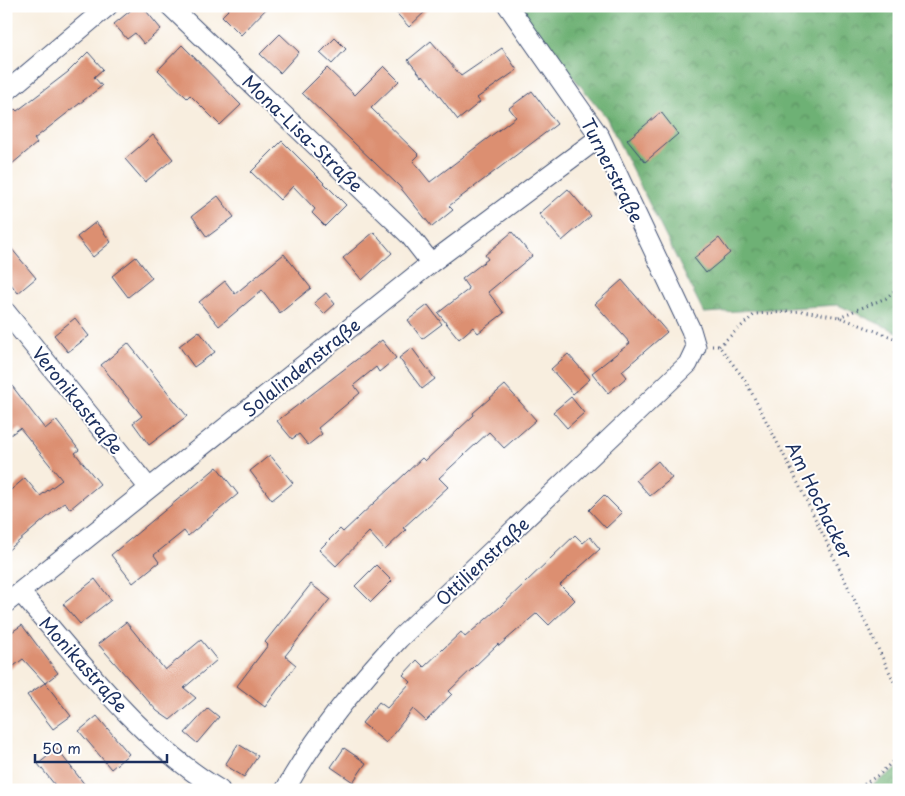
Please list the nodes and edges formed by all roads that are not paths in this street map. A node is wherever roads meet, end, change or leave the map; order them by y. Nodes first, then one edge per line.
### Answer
1 (108, 6) edge
2 (170, 6) edge
3 (508, 6) edge
4 (6, 92) edge
5 (600, 137) junction
6 (431, 263) junction
7 (6, 312) edge
8 (696, 347) joint
9 (149, 488) junction
10 (13, 597) edge
11 (220, 790) edge
12 (285, 790) edge

1 - 4 street
2 - 6 street, Mona-Lisa-Straße
3 - 5 street, Turnerstraße
5 - 6 street, Solalindenstraße
5 - 8 street, Turnerstraße
6 - 9 street, Solalindenstraße
7 - 9 street, Veronikastraße
8 - 12 street, Ottilienstraße
9 - 10 street, Solalindenstraße
10 - 11 street, Monikastraße

